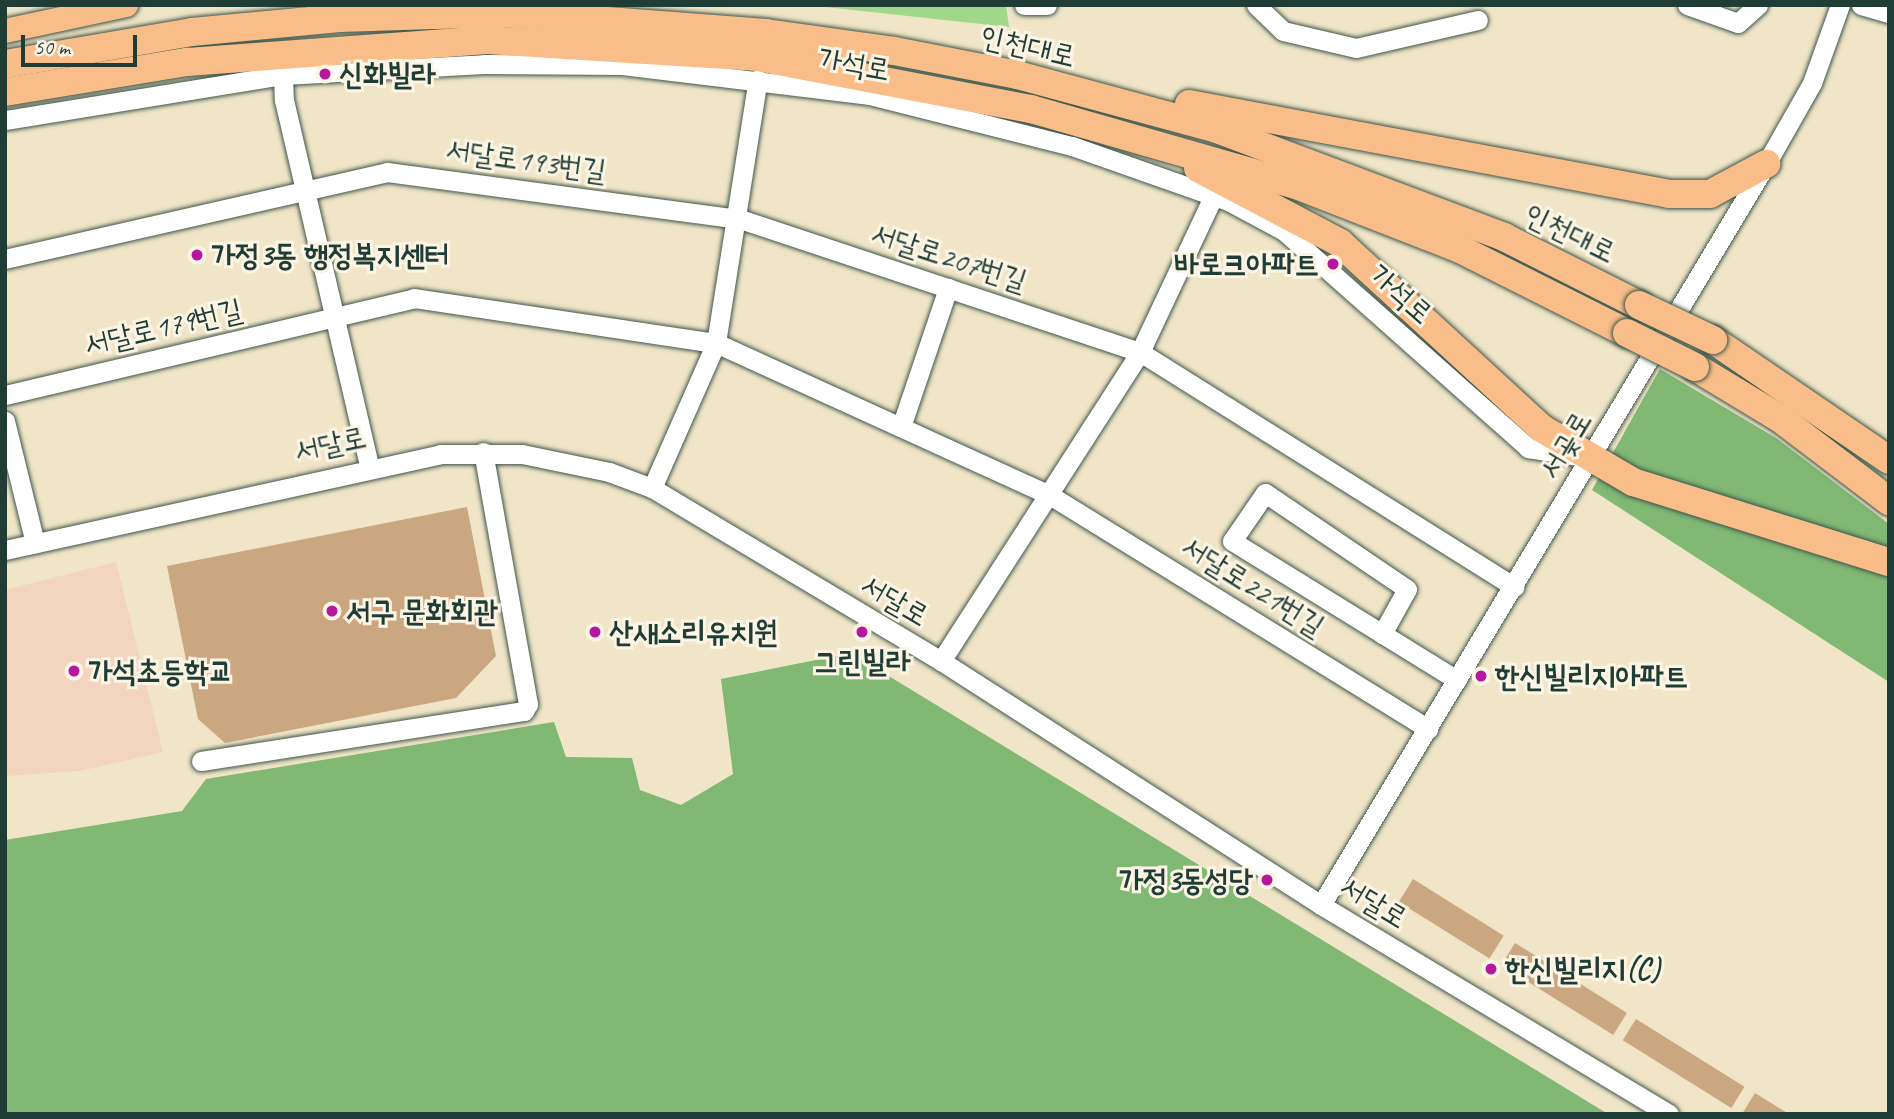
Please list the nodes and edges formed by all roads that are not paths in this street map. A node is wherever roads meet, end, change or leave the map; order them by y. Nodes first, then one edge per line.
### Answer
1 (126, 5) edge
2 (1024, 5) edge
3 (1046, 5) edge
4 (1256, 5) edge
5 (1687, 5) edge
6 (1758, 5) edge
7 (1840, 5) edge
8 (1861, 5) edge
9 (396, 10) edge
10 (1889, 13) edge
11 (1478, 20) dead end
12 (5, 31) edge
13 (5, 64) edge
14 (283, 75) junction
15 (1017, 75) junction
16 (758, 79) junction
17 (5, 92) edge
18 (5, 120) edge
19 (1143, 139) junction
20 (1766, 164) junction
21 (305, 191) junction
22 (1214, 195) junction
23 (740, 219) junction
24 (5, 259) edge
25 (948, 288) junction
26 (335, 317) junction
27 (716, 344) junction
28 (1140, 352) junction
29 (5, 395) edge
30 (5, 421) edge
31 (901, 428) junction
32 (482, 452) junction
33 (1882, 455) edge
34 (1593, 458) junction
35 (369, 466) junction
36 (652, 488) junction
37 (1048, 495) junction
38 (1889, 501) edge
39 (35, 543) junction
40 (5, 550) edge
41 (1889, 562) edge
42 (1514, 587) junction
43 (1382, 634) junction
44 (941, 661) junction
45 (1458, 680) junction
46 (1428, 729) junction
47 (201, 761) dead end
48 (1321, 905) junction
49 (1669, 1114) edge

1 - 12 main road
2 - 3 street
4 - 11 street
5 - 6 street
7 - 20 street, 서곶로
8 - 10 street
9 - 13 highway, 인천대로
9 - 15 highway, 인천대로
14 - 16 street, 가석로
14 - 18 street, 가석로
14 - 21 street
15 - 20 highway
15 - 33 highway, 인천대로, bridge
16 - 22 street, 가석로
16 - 23 street
17 - 19 highway, 인천대로
19 - 34 highway
19 - 38 highway, 인천대로, bridge
20 - 34 street, 서곶로
21 - 23 street, 서달로193번길
21 - 24 street
21 - 26 street
22 - 28 street
22 - 34 street, 가석로
23 - 25 street, 서달로207번길
23 - 27 street
25 - 28 street, 서달로207번길
25 - 31 street
26 - 27 street
26 - 29 street, 서달로179번길
26 - 35 street
27 - 31 street
27 - 36 street
28 - 37 street
28 - 42 street
30 - 39 street
31 - 37 street
32 - 35 street, 서달로
32 - 36 street, 서달로
32 - 47 street
34 - 41 highway
34 - 42 street, 서곶로
35 - 39 street, 서달로
36 - 44 street, 서달로
37 - 44 street
37 - 46 street, 서달로221번길
39 - 40 street, 서달로
42 - 45 street, 서곶로
43 - 43 street
43 - 45 street
44 - 48 street, 서달로
45 - 46 street, 서곶로
46 - 48 street, 서곶로
48 - 49 street, 서달로

